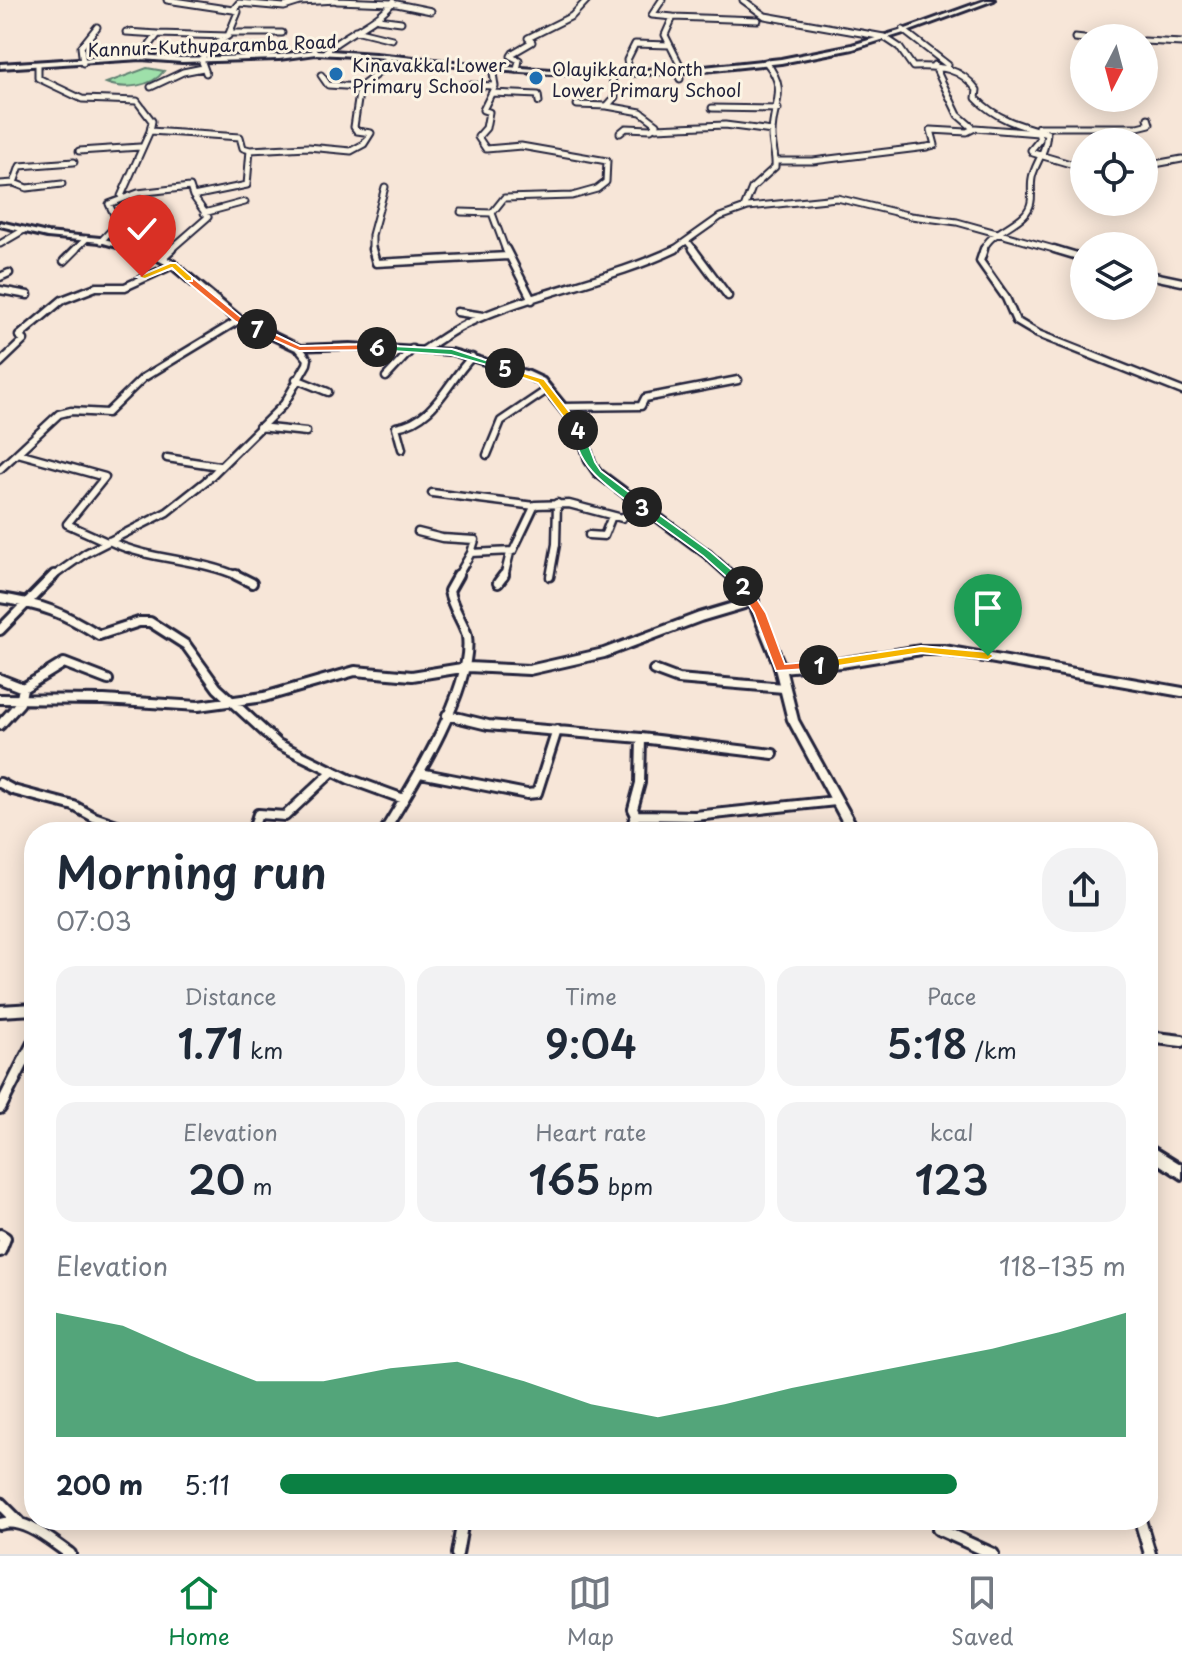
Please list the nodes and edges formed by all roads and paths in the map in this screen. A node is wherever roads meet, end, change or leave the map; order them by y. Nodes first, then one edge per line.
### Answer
1 (167, 0) edge
2 (337, 0) edge
3 (587, 0) edge
4 (662, 0) edge
5 (743, 0) edge
6 (991, 0) edge
7 (245, 1) edge
8 (394, 1) edge
9 (428, 8) dead end
10 (233, 10) junction
11 (673, 17) junction
12 (378, 19) junction
13 (758, 20) dead end
14 (401, 22) dead end
15 (850, 22) dead end
16 (97, 27) dead end
17 (355, 30) junction
18 (903, 30) junction
19 (855, 31) junction
20 (126, 32) dead end
21 (282, 33) dead end
22 (158, 34) junction
23 (229, 34) junction
24 (884, 37) junction
25 (392, 39) dead end
26 (1158, 42) edge
27 (1182, 43) edge
28 (312, 44) dead end
29 (670, 45) junction
30 (316, 52) junction
31 (325, 52) junction
32 (141, 57) junction
33 (388, 58) junction
34 (201, 59) junction
35 (766, 62) junction
36 (83, 63) junction
37 (38, 65) junction
38 (934, 65) junction
39 (0, 66) edge
40 (949, 66) junction
41 (492, 67) junction
42 (679, 69) junction
43 (517, 70) junction
44 (629, 70) junction
45 (611, 71) junction
46 (321, 75) dead end
47 (680, 79) dead end
48 (468, 85) dead end
49 (151, 87) dead end
50 (360, 87) junction
51 (494, 90) junction
52 (539, 102) dead end
53 (577, 105) dead end
54 (607, 106) junction
55 (712, 108) dead end
56 (778, 109) junction
57 (1148, 118) dead end
58 (656, 128) junction
59 (973, 128) junction
60 (1033, 129) junction
61 (150, 131) junction
62 (772, 131) junction
63 (620, 133) dead end
64 (140, 147) junction
65 (250, 150) junction
66 (79, 151) dead end
67 (1043, 157) junction
68 (1182, 159) edge
69 (776, 161) junction
70 (74, 162) dead end
71 (1158, 163) edge
72 (1070, 164) edge
73 (187, 178) dead end
74 (14, 183) junction
75 (0, 184) edge
76 (62, 184) dead end
77 (190, 187) junction
78 (385, 187) dead end
79 (121, 196) junction
80 (193, 196) junction
81 (245, 202) dead end
82 (744, 208) junction
83 (461, 212) dead end
84 (204, 213) junction
85 (492, 213) junction
86 (0, 224) edge
87 (24, 230) junction
88 (1000, 235) junction
89 (86, 239) junction
90 (101, 241) junction
91 (688, 242) junction
92 (0, 244) edge
93 (1070, 254) edge
94 (508, 256) junction
95 (162, 258) junction
96 (64, 261) dead end
97 (173, 265) junction
98 (9, 273) dead end
99 (0, 277) edge
100 (1158, 277) edge
101 (1182, 282) edge
102 (0, 290) edge
103 (28, 295) dead end
104 (728, 296) dead end
105 (532, 300) junction
106 (457, 312) dead end
107 (484, 317) junction
108 (239, 320) junction
109 (299, 348) junction
110 (412, 349) junction
111 (424, 350) junction
112 (472, 357) junction
113 (0, 363) edge
114 (386, 377) dead end
115 (296, 379) junction
116 (738, 380) dead end
117 (547, 390) junction
118 (1182, 391) edge
119 (328, 392) dead end
120 (563, 407) junction
121 (259, 427) junction
122 (306, 432) dead end
123 (402, 449) dead end
124 (18, 453) junction
125 (487, 455) dead end
126 (167, 458) dead end
127 (219, 466) junction
128 (0, 469) edge
129 (432, 493) dead end
130 (557, 503) junction
131 (639, 505) junction
132 (535, 506) junction
133 (612, 516) junction
134 (418, 532) dead end
135 (589, 535) dead end
136 (108, 542) junction
137 (471, 553) junction
138 (510, 553) junction
139 (550, 578) dead end
140 (252, 583) dead end
141 (498, 583) dead end
142 (0, 598) edge
143 (754, 601) junction
144 (30, 602) junction
145 (0, 630) edge
146 (462, 668) junction
147 (780, 668) junction
148 (654, 670) dead end
149 (0, 679) edge
150 (108, 680) dead end
151 (23, 688) junction
152 (784, 688) junction
153 (1182, 692) edge
154 (0, 699) edge
155 (21, 699) junction
156 (235, 701) junction
157 (447, 715) junction
158 (0, 725) edge
159 (557, 730) junction
160 (641, 738) junction
161 (773, 754) dead end
162 (333, 771) junction
163 (420, 773) junction
164 (0, 783) edge
165 (404, 799) junction
166 (836, 801) junction
167 (636, 815) junction
168 (113, 822) edge
169 (255, 822) edge
170 (390, 822) edge
171 (633, 822) edge
172 (848, 822) edge
173 (24, 1010) edge
174 (0, 1011) edge
175 (1158, 1038) edge
176 (1182, 1041) edge
177 (24, 1061) edge
178 (0, 1108) edge
179 (1158, 1157) edge
180 (1182, 1173) edge
181 (0, 1235) edge
182 (0, 1251) edge
183 (0, 1503) edge
184 (0, 1524) edge
185 (22, 1526) joint
186 (35, 1530) edge
187 (461, 1530) edge
188 (940, 1530) edge
189 (1143, 1530) edge
190 (70, 1554) edge
191 (457, 1554) edge
192 (993, 1554) edge
193 (1150, 1554) edge

1 - 10 street
2 - 7 street
2 - 8 street
3 - 43 street
4 - 11 street
5 - 19 street
6 - 18 main road, Kannur-Kuthuparamba Road
7 - 10 street
8 - 9 street
8 - 12 street
10 - 23 street
11 - 13 street
11 - 29 street
12 - 14 street
12 - 17 street
15 - 19 street
16 - 36 street
17 - 25 street
17 - 31 street
18 - 24 main road, Kannur-Kuthuparamba Road
18 - 40 street
19 - 24 street
20 - 22 street
21 - 23 street
22 - 23 street
22 - 32 street
23 - 34 street
24 - 35 main road, Kannur-Kuthuparamba Road
24 - 38 street
26 - 27 street
28 - 30 street
29 - 42 street
29 - 44 street
30 - 31 main road, Kannur-Kuthuparamba Road
30 - 34 main road, Kannur-Kuthuparamba Road
31 - 33 main road, Kannur-Kuthuparamba Road
32 - 34 main road, Kannur-Kuthuparamba Road
32 - 36 main road, Kannur-Kuthuparamba Road
33 - 41 main road, Kannur-Kuthuparamba Road
33 - 50 street
34 - 49 street
35 - 42 main road, Kannur-Kuthuparamba Road
35 - 56 street
36 - 37 main road, Kannur-Kuthuparamba Road
37 - 39 main road, Kannur-Kuthuparamba Road
37 - 61 street
38 - 40 street
38 - 59 street
40 - 60 street
41 - 43 main road, Kannur-Kuthuparamba Road
41 - 51 street
42 - 44 main road, Kannur-Kuthuparamba Road
42 - 47 street
43 - 45 main road, Kannur-Kuthuparamba Road
44 - 45 main road, Kannur-Kuthuparamba Road
45 - 54 street
46 - 50 street
48 - 51 street
50 - 65 street
51 - 52 street
51 - 85 street
53 - 54 street
54 - 58 street
55 - 56 street
56 - 62 street
57 - 60 street
58 - 62 street
58 - 63 street
59 - 67 street
59 - 69 street
60 - 67 street
61 - 64 street
61 - 65 street
62 - 69 street
64 - 66 street
64 - 79 street
65 - 80 street
67 - 72 street
67 - 88 street
68 - 71 street
69 - 82 street
70 - 74 street
73 - 77 street
74 - 75 street
74 - 76 street
77 - 79 street
77 - 80 street
78 - 94 street
79 - 90 street
80 - 84 street
81 - 84 street
82 - 88 street
82 - 91 street
83 - 85 street
84 - 95 street
85 - 94 street
86 - 87 main road
87 - 89 main road
87 - 92 street
88 - 93 street
88 - 118 street
89 - 90 main road
89 - 96 street
90 - 95 main road
91 - 104 street
91 - 105 street
94 - 105 street
95 - 97 main road
97 - 108 main road
97 - 113 street
98 - 99 street
100 - 101 street
102 - 103 street
105 - 107 street
106 - 107 street
107 - 111 street
108 - 109 main road
108 - 124 street
109 - 110 main road
109 - 115 street
110 - 111 main road
110 - 114 street
111 - 112 main road
112 - 117 main road
112 - 123 street
115 - 119 street
115 - 121 street
116 - 120 street
117 - 120 main road
117 - 125 street
120 - 131 main road
121 - 122 street
121 - 127 street
124 - 128 street
124 - 136 street
126 - 127 street
127 - 136 street
129 - 132 street
130 - 132 street
130 - 133 street
130 - 139 street
131 - 133 street
131 - 143 main road
132 - 138 street
133 - 135 street
134 - 137 street
136 - 140 street
136 - 144 street
137 - 138 street
137 - 146 street
138 - 141 street
142 - 144 street
143 - 146 street
143 - 147 main road
144 - 145 street
144 - 156 street
146 - 156 street
146 - 157 street
147 - 152 main road
147 - 153 street
148 - 152 street
149 - 151 street
150 - 151 street
151 - 155 street
152 - 166 main road
154 - 155 street
155 - 156 street
155 - 158 street
156 - 162 street
157 - 159 street
157 - 163 street
159 - 160 street
159 - 163 street
160 - 161 street
160 - 167 street
162 - 165 street
162 - 169 street
163 - 165 street
164 - 168 street
165 - 170 street
166 - 167 street
166 - 172 main road
167 - 171 street
173 - 174 street
175 - 176 street
177 - 178 street
179 - 180 main road
181 - 182 street
183 - 185 street
184 - 185 street
186 - 190 street
187 - 191 street
188 - 192 street
189 - 193 street

